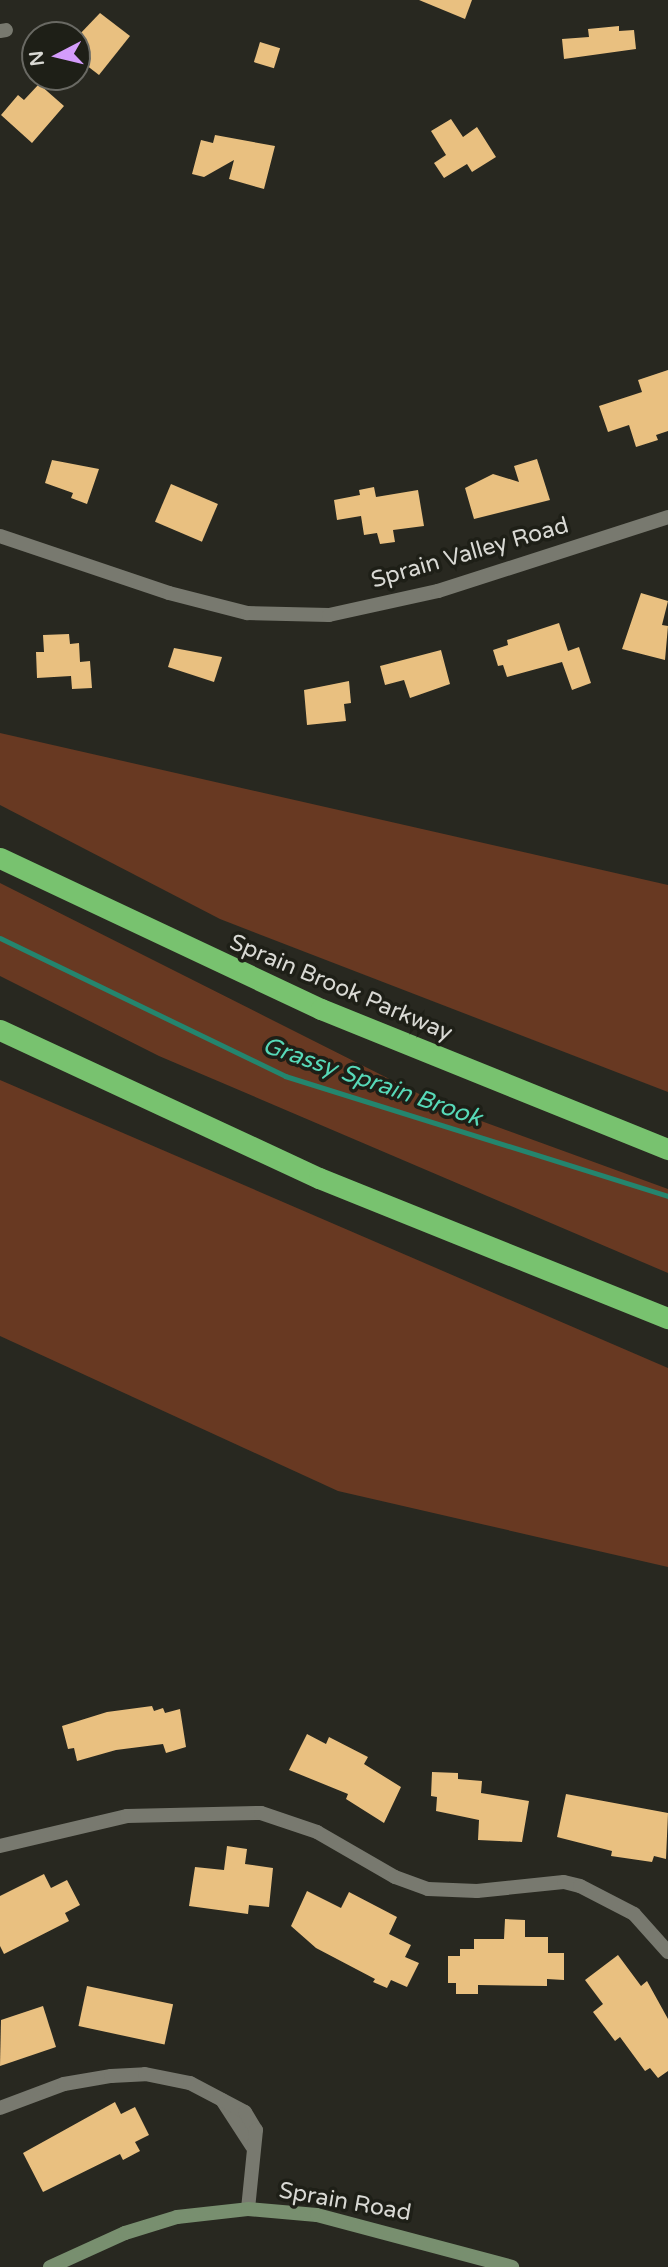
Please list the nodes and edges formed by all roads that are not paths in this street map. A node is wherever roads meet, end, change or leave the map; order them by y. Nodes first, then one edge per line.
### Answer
1 (668, 517) edge
2 (0, 536) edge
3 (0, 858) edge
4 (0, 1031) edge
5 (668, 1149) edge
6 (668, 1318) edge
7 (0, 1846) edge
8 (668, 1952) edge
9 (0, 2108) edge
10 (248, 2209) junction
11 (50, 2267) edge
12 (512, 2267) edge

1 - 2 street, Sprain Valley Road
3 - 5 highway, Sprain Brook Parkway
4 - 6 highway
7 - 8 street
9 - 10 street
10 - 11 street, Sprain Road
10 - 12 street, Sprain Road

